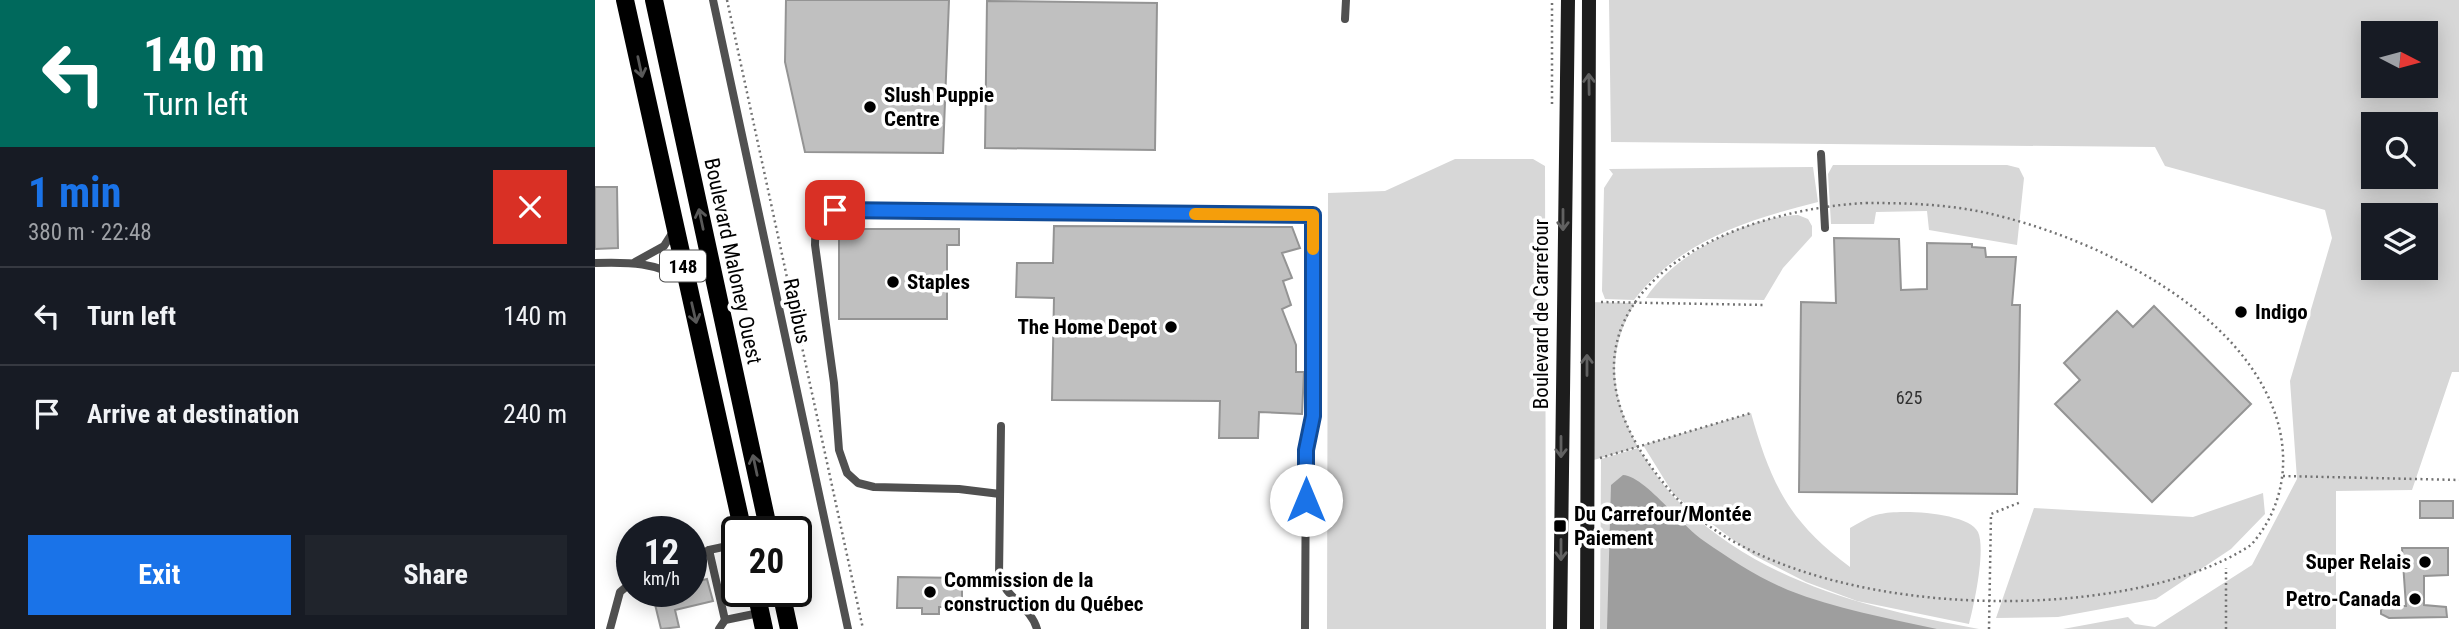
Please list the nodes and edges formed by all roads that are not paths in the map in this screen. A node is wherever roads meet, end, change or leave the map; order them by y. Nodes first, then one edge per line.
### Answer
1 (625, 0) edge
2 (654, 0) edge
3 (713, 0) edge
4 (1346, 0) edge
5 (1568, 0) edge
6 (1589, 0) edge
7 (1345, 19) dead end
8 (1821, 154) dead end
9 (1825, 228) dead end
10 (675, 229) junction
11 (595, 262) edge
12 (635, 262) junction
13 (687, 281) junction
14 (1001, 426) dead end
15 (1000, 494) junction
16 (739, 516) edge
17 (766, 516) edge
18 (721, 548) edge
19 (709, 551) joint
20 (616, 607) edge
21 (784, 607) edge
22 (759, 613) edge
23 (725, 620) junction
24 (610, 629) edge
25 (719, 629) edge
26 (789, 629) edge
27 (848, 629) edge
28 (1037, 629) edge
29 (1305, 629) edge
30 (1560, 629) edge
31 (1587, 629) edge

1 -> 10 main road, 148
17 -> 2 main road, Boulevard Maloney Ouest / 148
3 - 27 lane, Rapibus
4 - 7 lane
5 -> 30 street, Boulevard de Carrefour
31 -> 6 street
8 - 9 lane
10 - 12 lane
10 - 13 main road, 148
11 - 12 lane
12 - 13 lane
13 -> 16 main road, 148
14 - 15 lane
15 - 28 lane
15 - 29 lane
18 - 19 lane
19 - 23 lane
20 - 24 lane
21 - 26 main road
22 - 23 lane
23 - 25 lane

